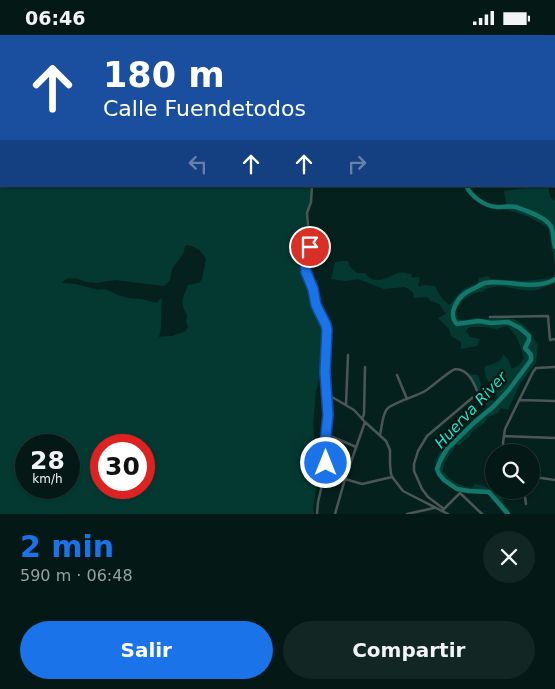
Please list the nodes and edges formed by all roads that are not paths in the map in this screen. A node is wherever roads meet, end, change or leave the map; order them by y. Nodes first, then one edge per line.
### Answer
1 (312, 187) edge
2 (490, 317) dead end
3 (555, 339) edge
4 (348, 355) dead end
5 (366, 367) dead end
6 (555, 367) edge
7 (397, 375) dead end
8 (326, 395) junction
9 (407, 399) junction
10 (520, 400) junction
11 (555, 401) edge
12 (346, 405) junction
13 (363, 421) junction
14 (326, 434) junction
15 (380, 435) junction
16 (504, 436) junction
17 (555, 438) edge
18 (503, 444) edge
19 (356, 447) junction
20 (392, 477) junction
21 (540, 478) edge
22 (345, 479) junction
23 (555, 481) edge
24 (525, 499) edge
25 (526, 504) dead end
26 (432, 507) junction
27 (443, 510) junction
28 (317, 514) edge
29 (335, 514) edge
30 (407, 514) edge
31 (448, 514) edge
32 (482, 514) edge

1 - 8 street
2 - 3 street
4 - 12 street
5 - 13 street
6 - 10 street
7 - 9 street
8 - 12 street
8 - 14 street
9 - 15 street
9 - 27 street
10 - 11 street
10 - 16 street
12 - 13 street
13 - 15 street
13 - 19 street
14 - 19 street
14 - 28 street
15 - 20 street
16 - 17 street
16 - 18 street
19 - 22 street
20 - 22 street
20 - 26 street
21 - 23 street
22 - 29 street
24 - 25 street
26 - 27 street
26 - 30 street
27 - 31 street
27 - 32 street

